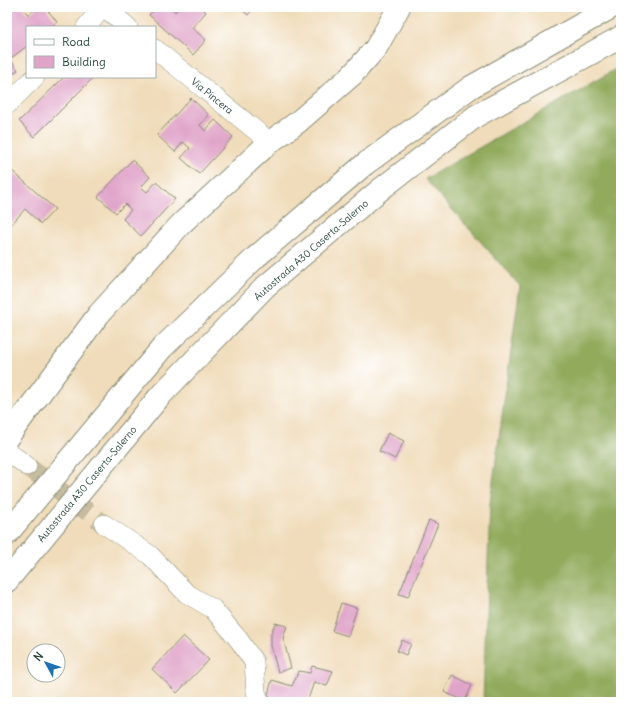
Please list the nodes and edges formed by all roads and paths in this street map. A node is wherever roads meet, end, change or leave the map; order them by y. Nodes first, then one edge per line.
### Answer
1 (399, 7) edge
2 (612, 7) edge
3 (96, 12) edge
4 (126, 26) edge
5 (621, 37) edge
6 (156, 50) edge
7 (34, 78) edge
8 (7, 105) edge
9 (270, 142) junction
10 (7, 438) edge
11 (7, 451) edge
12 (27, 466) tunnel mouth
13 (104, 524) tunnel mouth
14 (7, 534) edge
15 (7, 581) edge
16 (260, 702) edge

1 - 9 main road
2 - 14 main road
3 - 4 street
5 - 15 main road, Autostrada A30 Caserta-Salerno
6 - 9 street, Via Pincera
7 - 8 street
9 - 10 main road
11 - 12 street
13 - 16 street

